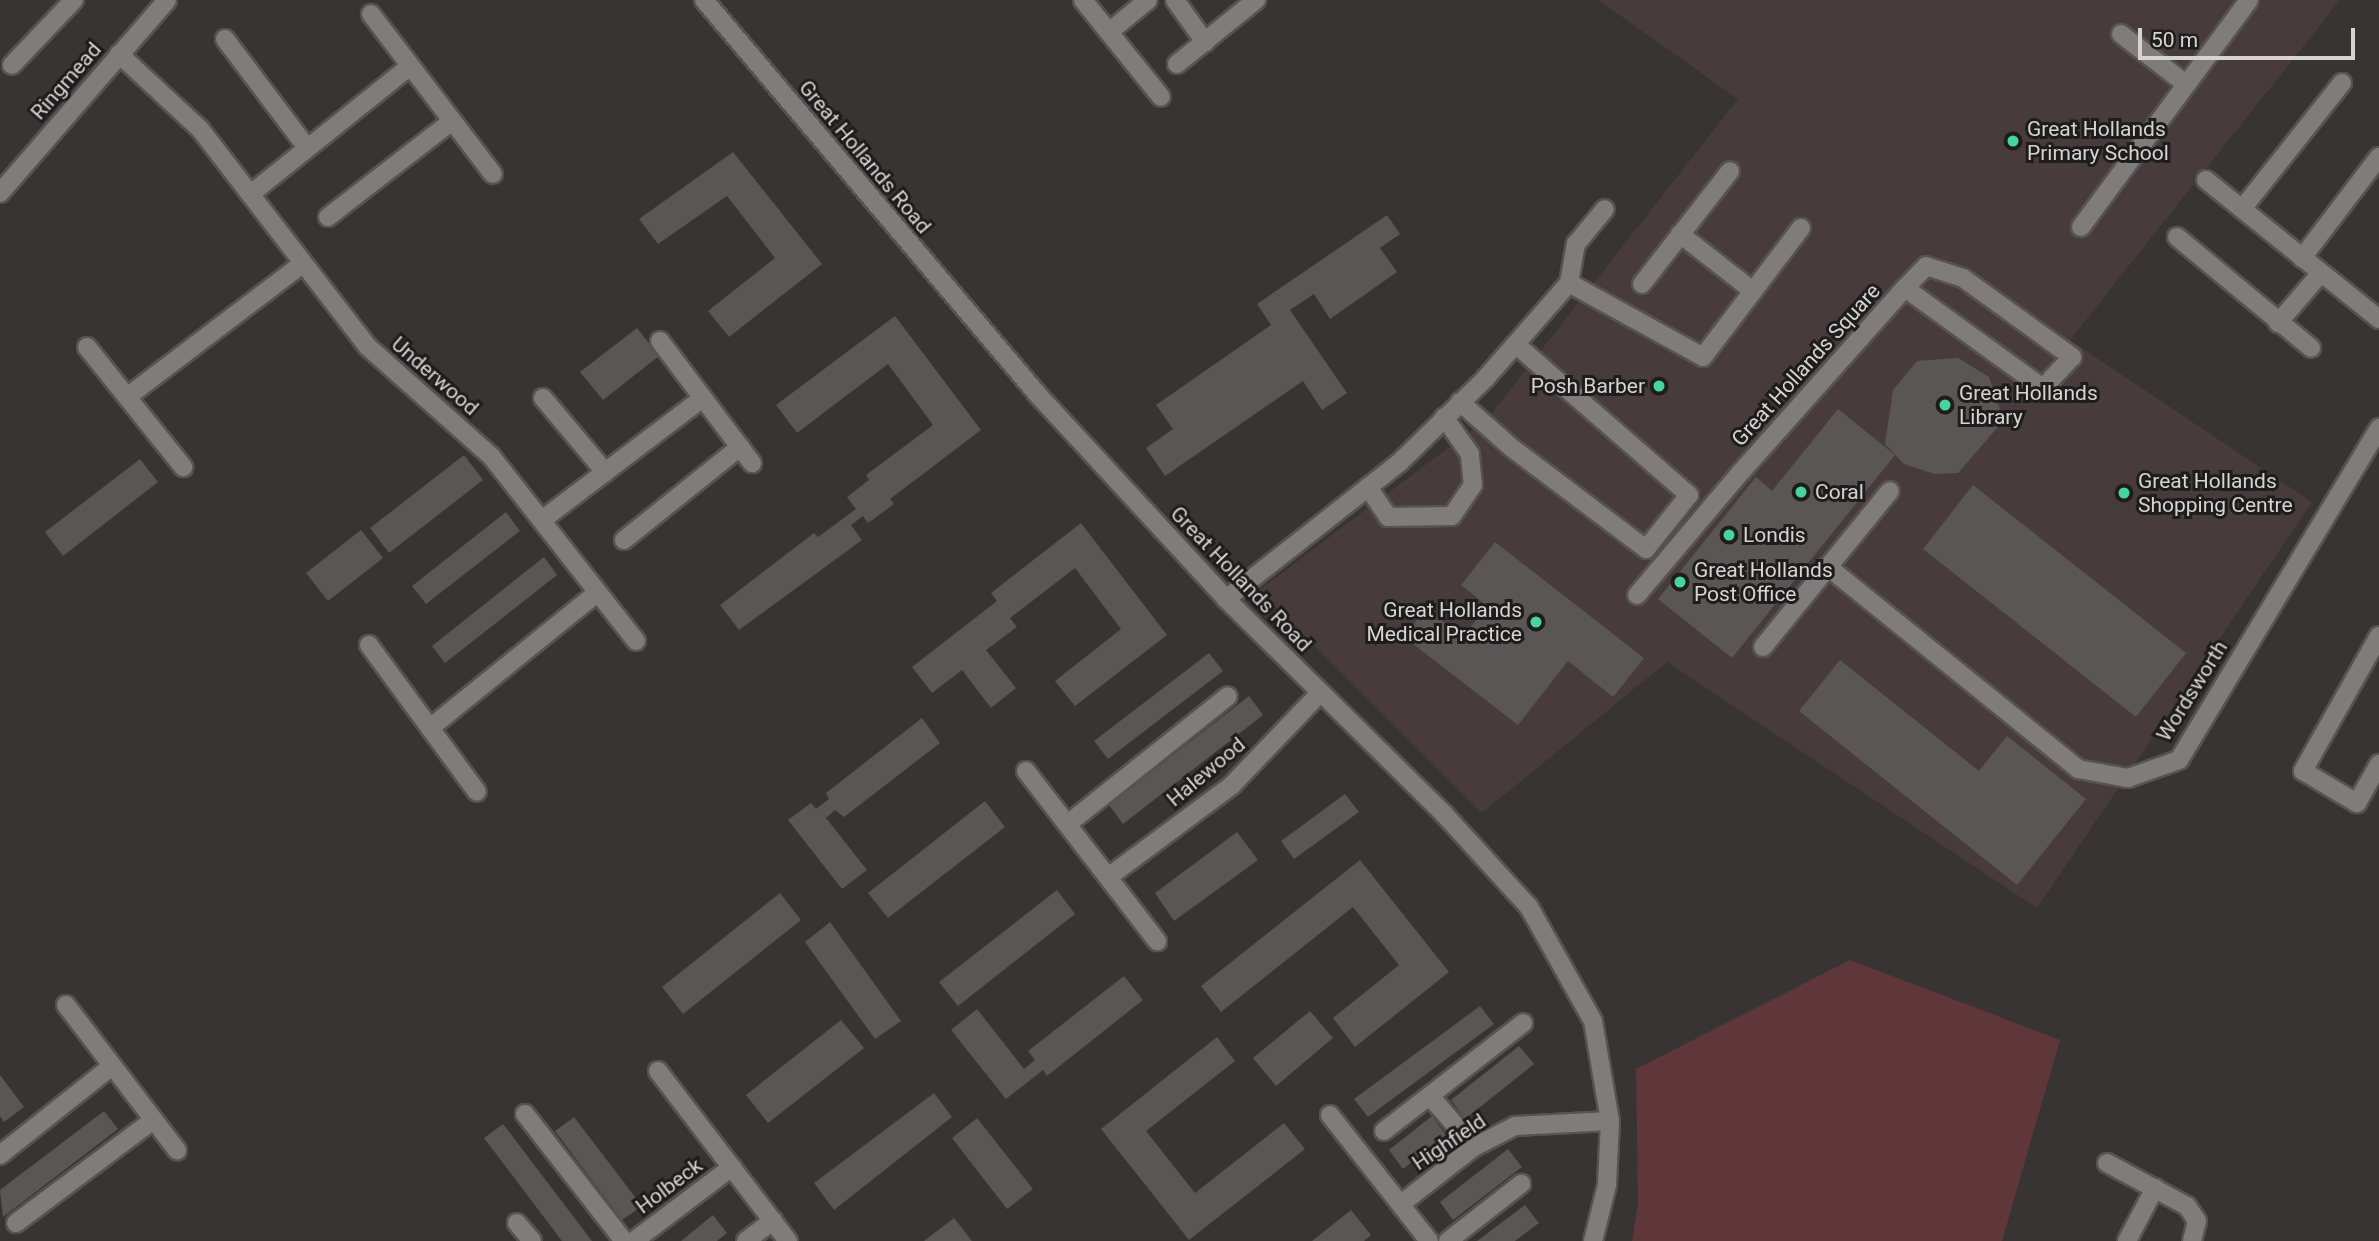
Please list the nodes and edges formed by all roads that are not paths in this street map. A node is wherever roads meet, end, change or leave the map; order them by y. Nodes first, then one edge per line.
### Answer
1 (75, 0) edge
2 (167, 0) edge
3 (704, 0) edge
4 (1083, 0) edge
5 (1148, 0) edge
6 (1175, 0) edge
7 (1256, 0) edge
8 (2249, 0) edge
9 (371, 15) dead end
10 (1109, 32) junction
11 (2121, 34) dead end
12 (225, 38) dead end
13 (1205, 41) junction
14 (119, 54) junction
15 (1177, 64) dead end
16 (12, 65) dead end
17 (410, 66) junction
18 (2342, 83) dead end
19 (2186, 84) junction
20 (1161, 97) dead end
21 (452, 121) junction
22 (307, 148) junction
23 (2379, 157) edge
24 (1730, 171) dead end
25 (493, 174) dead end
26 (2206, 180) dead end
27 (253, 192) junction
28 (0, 193) edge
29 (1605, 209) dead end
30 (2242, 209) junction
31 (328, 217) dead end
32 (2081, 227) dead end
33 (1801, 229) dead end
34 (1680, 234) junction
35 (2177, 237) dead end
36 (2302, 258) junction
37 (302, 264) junction
38 (2321, 273) junction
39 (1569, 283) junction
40 (1642, 284) dead end
41 (1905, 288) junction
42 (1753, 291) junction
43 (2379, 319) edge
44 (2278, 323) junction
45 (660, 341) dead end
46 (1516, 344) junction
47 (88, 347) dead end
48 (2311, 348) dead end
49 (127, 397) junction
50 (542, 398) dead end
51 (703, 398) junction
52 (1460, 402) junction
53 (1444, 416) junction
54 (2379, 428) edge
55 (740, 447) junction
56 (752, 463) dead end
57 (183, 467) dead end
58 (606, 472) junction
59 (1368, 487) junction
60 (1891, 491) dead end
61 (542, 520) junction
62 (624, 540) dead end
63 (1828, 567) junction
64 (597, 593) junction
65 (1637, 595) dead end
66 (1226, 599) junction
67 (2379, 636) edge
68 (636, 641) dead end
69 (369, 645) dead end
70 (1763, 647) dead end
71 (1320, 693) junction
72 (1228, 696) dead end
73 (430, 728) junction
74 (2379, 764) edge
75 (1026, 771) dead end
76 (477, 792) dead end
77 (1069, 823) junction
78 (1111, 876) junction
79 (1157, 941) dead end
80 (66, 1005) dead end
81 (1523, 1023) dead end
82 (112, 1066) junction
83 (658, 1071) dead end
84 (1430, 1096) junction
85 (524, 1114) dead end
86 (1330, 1115) dead end
87 (153, 1120) junction
88 (1610, 1121) junction
89 (1384, 1131) dead end
90 (1474, 1147) junction
91 (177, 1150) dead end
92 (1, 1152) edge
93 (2107, 1163) dead end
94 (732, 1167) junction
95 (1521, 1184) dead end
96 (2155, 1188) junction
97 (1401, 1204) junction
98 (772, 1221) junction
99 (16, 1223) dead end
100 (517, 1223) dead end
101 (532, 1241) edge
102 (624, 1241) edge
103 (634, 1241) edge
104 (747, 1241) edge
105 (788, 1241) edge
106 (1429, 1241) edge
107 (1448, 1241) edge
108 (1593, 1241) edge
109 (2127, 1241) edge
110 (2192, 1241) edge

1 - 16 street
2 - 14 street, Ringmead
3 - 66 street, Great Hollands Road
4 - 10 street
5 - 10 street
6 - 13 street
7 - 13 street
8 - 19 street
9 - 17 street
10 - 20 street
11 - 19 street
12 - 22 street
13 - 15 street
14 - 27 street, Underwood
14 - 28 street, Ringmead
17 - 21 street
17 - 22 street
18 - 30 street
19 - 32 street
21 - 25 street
21 - 31 street
22 - 27 street
23 - 36 street
24 - 34 street
26 - 30 street
27 - 37 street, Underwood
29 - 39 street
30 - 36 street
33 - 42 street
34 - 40 street
34 - 42 street
35 - 44 street
36 - 38 street
37 - 49 street
37 - 61 street, Underwood
38 - 43 street
38 - 44 street
39 - 42 street
39 - 46 street
41 - 41 street, Great Hollands Square
41 - 65 street, Great Hollands Square
44 - 48 street
45 - 51 street
46 - 52 street
46 - 52 street
47 - 49 street
49 - 57 street
50 - 58 street
51 - 55 street
51 - 58 street
52 - 53 street
53 - 59 street
53 - 59 street
54 - 63 street, Wordsworth
55 - 56 street
55 - 62 street
58 - 61 street
59 - 66 street
60 - 63 street
61 - 64 street, Underwood
63 - 70 street
64 - 68 street, Underwood
64 - 73 street
66 - 71 street, Great Hollands Road
67 - 74 street
69 - 73 street
71 - 78 street, Halewood
71 - 88 street, Great Hollands Road
72 - 77 street
73 - 76 street
75 - 77 street
77 - 78 street
78 - 79 street
80 - 82 street
81 - 84 street
82 - 87 street
82 - 92 street
83 - 94 street, Holbeck
84 - 89 street
84 - 90 street
85 - 102 street
86 - 97 street
87 - 91 street
87 - 99 street
88 - 90 street, Highfield
88 - 108 street, Great Hollands Road
90 - 97 street, Highfield
93 - 96 street
94 - 98 street, Holbeck
94 - 103 street, Holbeck
95 - 107 street
96 - 109 street
96 - 110 street
97 - 106 street
98 - 104 street
98 - 105 street, Holbeck
100 - 101 street

